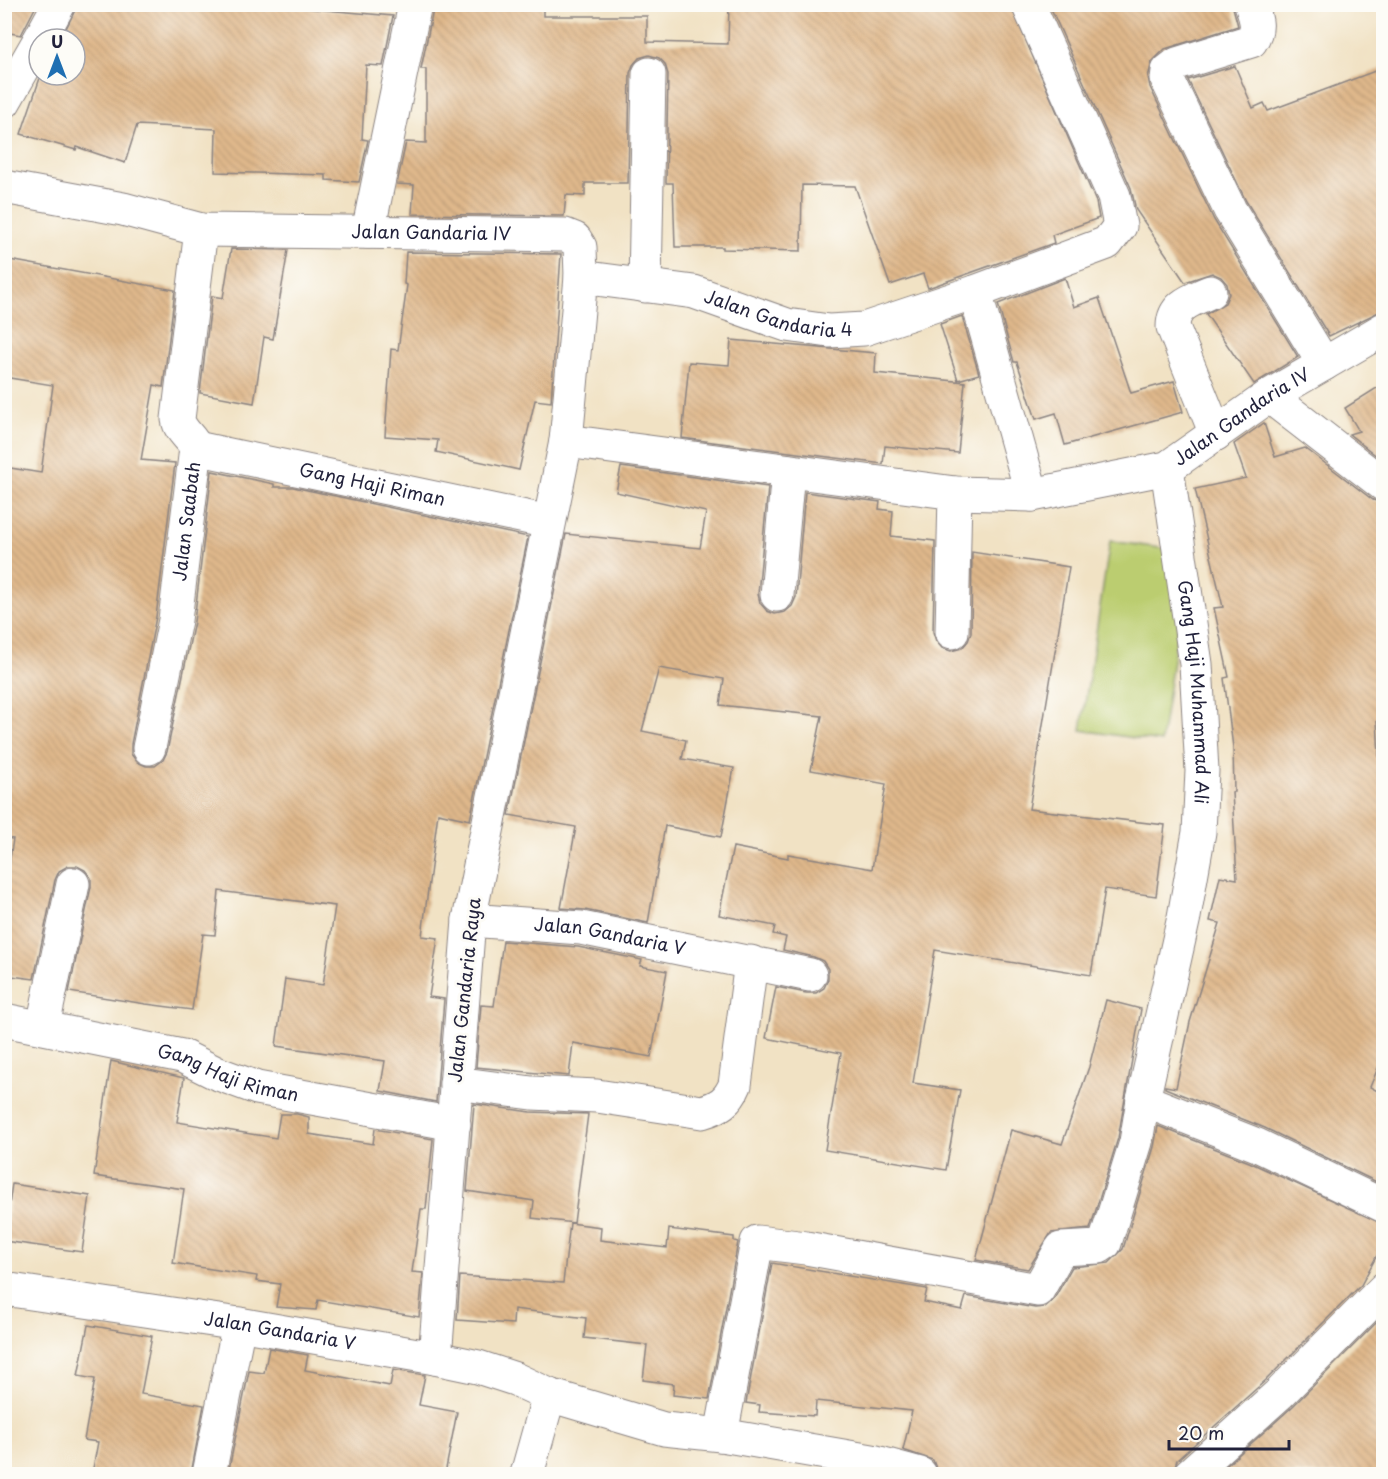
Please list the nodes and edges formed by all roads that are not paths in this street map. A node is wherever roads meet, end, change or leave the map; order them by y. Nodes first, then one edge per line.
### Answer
1 (59, 4) edge
2 (415, 4) edge
3 (1028, 4) edge
4 (1251, 4) edge
5 (46, 27) edge
6 (27, 61) edge
7 (649, 74) dead end
8 (4, 102) edge
9 (4, 187) edge
10 (201, 230) junction
11 (368, 231) junction
12 (580, 277) junction
13 (645, 286) junction
14 (982, 289) junction
15 (1210, 292) dead end
16 (1383, 329) edge
17 (1324, 364) junction
18 (1269, 396) junction
19 (1216, 434) junction
20 (566, 441) junction
21 (196, 448) junction
22 (1167, 468) junction
23 (788, 471) junction
24 (1383, 485) edge
25 (955, 493) junction
26 (1032, 495) junction
27 (549, 522) junction
28 (777, 595) dead end
29 (952, 632) dead end
30 (148, 748) dead end
31 (73, 884) dead end
32 (469, 920) junction
33 (751, 962) junction
34 (810, 975) dead end
35 (4, 1020) edge
36 (43, 1026) junction
37 (456, 1083) junction
38 (1143, 1100) junction
39 (453, 1124) junction
40 (1383, 1206) edge
41 (4, 1289) edge
42 (1383, 1289) edge
43 (239, 1324) junction
44 (435, 1358) junction
45 (549, 1395) junction
46 (722, 1435) junction
47 (209, 1474) edge
48 (527, 1474) edge
49 (920, 1474) edge
50 (1190, 1474) edge

1 - 5 street
2 - 11 street
3 - 14 street, Jalan Gandaria 4
4 - 17 street
6 - 8 street
7 - 13 street
9 - 10 street, Jalan Gandaria IV
10 - 11 street, Jalan Gandaria IV
10 - 21 street, Jalan Saabah
11 - 12 street, Jalan Gandaria IV
12 - 13 street, Jalan Gandaria 4
12 - 20 street, Jalan Gandaria IV
13 - 14 street, Jalan Gandaria 4
14 - 26 street
15 - 19 street
16 - 17 street, Jalan Gandaria IV
17 - 18 street, Jalan Gandaria IV
18 - 19 street, Jalan Gandaria IV
18 - 24 street
19 - 22 street, Jalan Gandaria IV
20 - 23 street, Jalan Gandaria IV
20 - 27 street, Jalan Gandaria IV
21 - 27 street, Gang Haji Riman
21 - 30 street, Jalan Saabah
22 - 26 street, Jalan Gandaria IV
22 - 38 street, Gang Haji Muhammad Ali
23 - 25 street, Jalan Gandaria IV
23 - 28 street
25 - 26 street, Jalan Gandaria IV
25 - 29 street
27 - 32 street, Jalan Gandaria Raya
31 - 36 street
32 - 33 street, Jalan Gandaria V
32 - 37 street, Jalan Gandaria Raya
33 - 34 street, Jalan Gandaria V
33 - 37 street
35 - 36 street, Gang Haji Riman
36 - 39 street, Gang Haji Riman
37 - 39 street, Jalan Gandaria Raya
38 - 40 street
38 - 46 street, Gang Haji Muhammad Ali
39 - 44 street, Jalan Gandaria Raya
41 - 43 street, Jalan Gandaria V
42 - 50 street
43 - 44 street, Jalan Gandaria V
43 - 47 street
44 - 45 street, Jalan Gandaria V
45 - 46 street, Jalan Gandaria V
45 - 48 street
46 - 49 street, Jalan Gandaria V

